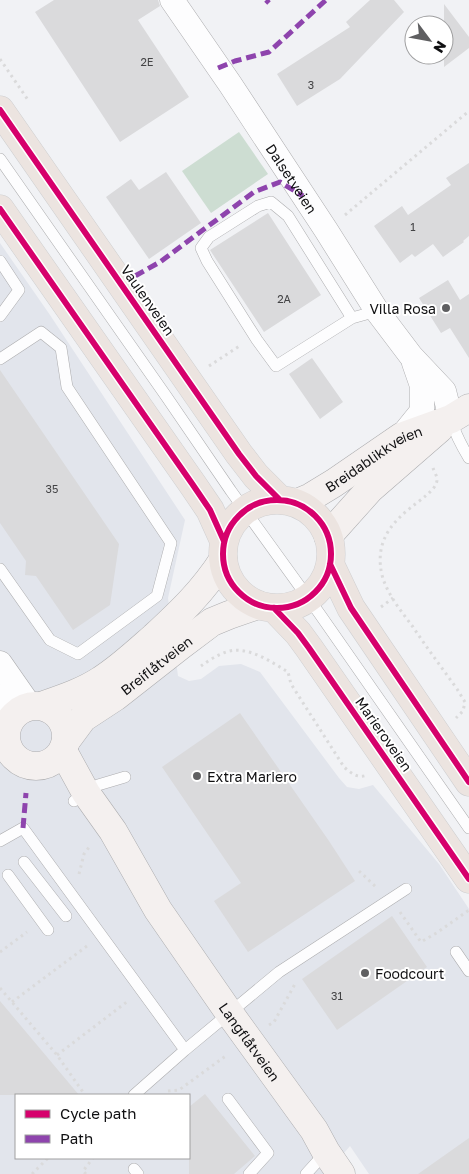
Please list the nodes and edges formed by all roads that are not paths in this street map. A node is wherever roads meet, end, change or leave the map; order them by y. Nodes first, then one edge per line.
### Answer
1 (172, 0) edge
2 (0, 110) edge
3 (0, 159) edge
4 (0, 209) edge
5 (0, 261) edge
6 (377, 311) junction
7 (0, 316) edge
8 (352, 318) junction
9 (411, 356) junction
10 (0, 359) edge
11 (460, 414) edge
12 (402, 437) junction
13 (469, 458) edge
14 (288, 502) junction
15 (245, 510) junction
16 (328, 536) junction
17 (224, 550) junction
18 (330, 564) junction
19 (0, 569) edge
20 (308, 598) junction
21 (266, 606) junction
22 (0, 663) edge
23 (0, 696) edge
24 (17, 724) edge
25 (39, 759) edge
26 (125, 777) dead end
27 (469, 782) edge
28 (80, 797) junction
29 (469, 828) edge
30 (0, 842) edge
31 (24, 862) dead end
32 (8, 876) dead end
33 (469, 879) edge
34 (406, 889) dead end
35 (66, 916) dead end
36 (48, 930) dead end
37 (456, 952) dead end
38 (469, 970) edge
39 (230, 1014) junction
40 (185, 1050) junction
41 (135, 1094) edge
42 (228, 1099) dead end
43 (326, 1152) junction
44 (249, 1174) edge
45 (306, 1174) edge
46 (341, 1174) edge

1 - 6 street, Dalsetveien
2 - 14 main road, Vaulenveien
3 - 15 lane
4 - 17 main road
5 - 7 lane
6 - 8 lane
6 - 9 street, Dalsetveien
8 - 8 lane
9 - 11 street, Dalsetveien
9 - 12 street, Dalsetveien
10 - 19 lane
11 - 12 street, Breidablikkveien
11 - 13 lane
11 - 16 street, Breidablikkveien
12 - 14 street, Breidablikkveien
14 - 15 main road
14 - 16 main road, Vaulenveien
15 - 17 main road
15 - 20 lane
16 - 18 main road
17 - 21 main road, Marieroveien
17 - 24 street, Breiflåtveien
18 - 20 main road
18 - 27 main road
20 - 21 main road
20 - 29 lane
21 - 25 street, Breiflåtveien
21 - 33 main road, Marieroveien
22 - 24 street
23 - 24 street
24 - 25 street, Langflåtveien
24 - 25 street
25 - 28 street, Langflåtveien
26 - 28 lane
28 - 39 street, Langflåtveien
30 - 40 lane
31 - 35 lane
32 - 36 lane
34 - 39 lane
37 - 38 lane
39 - 40 lane
39 - 43 street, Langflåtveien
40 - 41 lane
42 - 44 lane
43 - 45 lane
43 - 46 street, Langflåtveien

